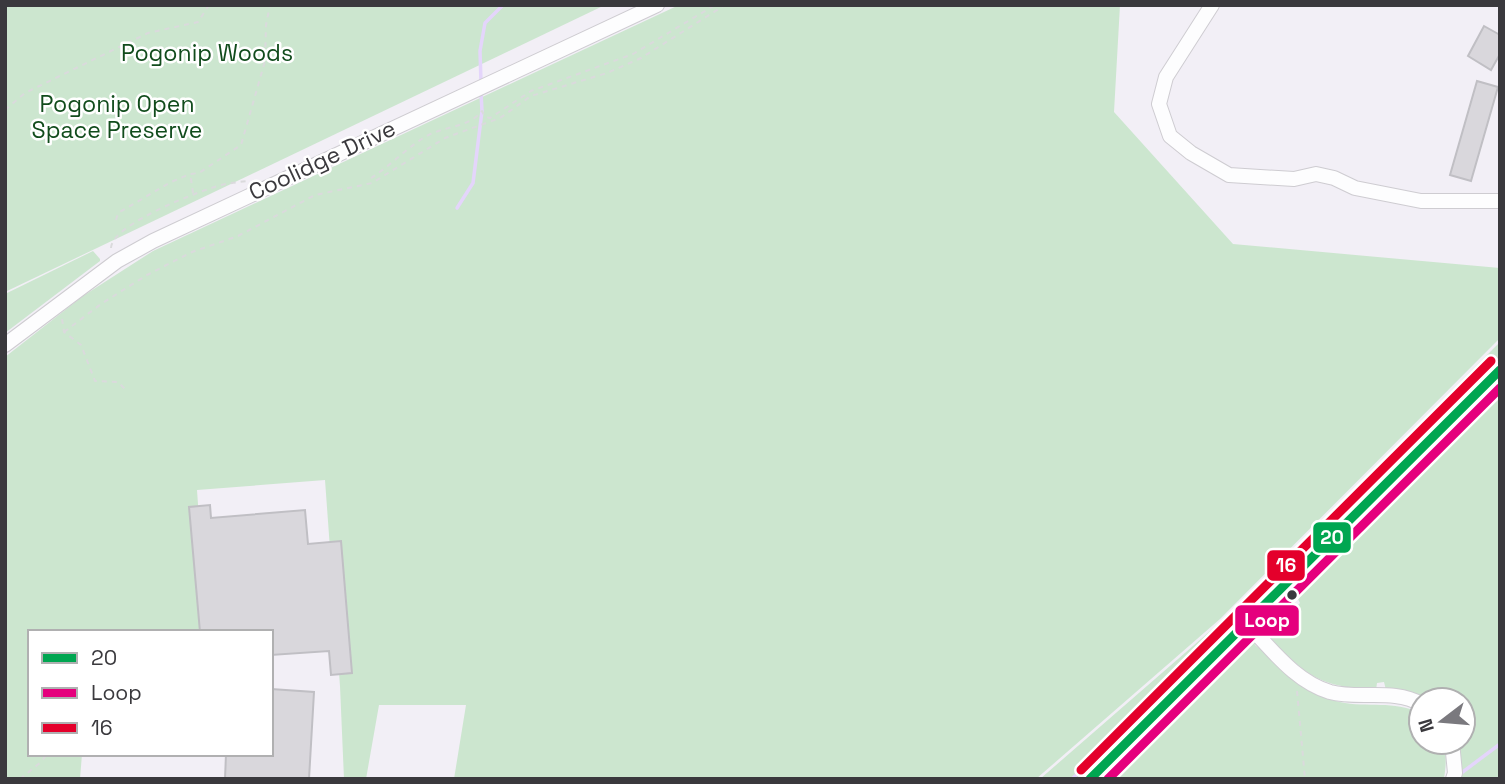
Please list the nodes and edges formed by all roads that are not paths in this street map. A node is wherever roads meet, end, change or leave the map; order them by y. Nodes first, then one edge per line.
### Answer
1 (657, 5) edge
2 (1212, 5) edge
3 (1500, 201) edge
4 (5, 345) edge
5 (1500, 369) edge
6 (1246, 623) junction
7 (1407, 698) edge
8 (1453, 756) edge
9 (1090, 779) edge
10 (1452, 779) edge

1 - 4 street, Coolidge Drive
2 - 3 street
5 - 6 main road
6 - 7 street
6 - 9 main road
8 - 10 street

